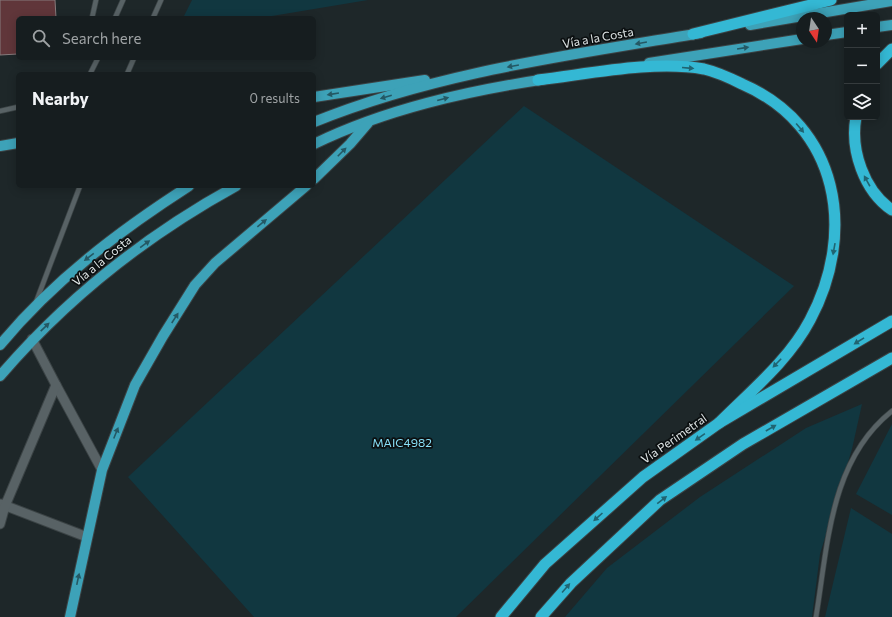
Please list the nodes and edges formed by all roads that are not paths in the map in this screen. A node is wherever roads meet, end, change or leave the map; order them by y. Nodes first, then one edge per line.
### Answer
1 (96, 0) edge
2 (123, 0) edge
3 (161, 0) edge
4 (831, 0) edge
5 (892, 1) edge
6 (92, 16) edge
7 (117, 16) edge
8 (154, 16) edge
9 (892, 25) edge
10 (880, 27) edge
11 (844, 32) edge
12 (693, 34) junction
13 (832, 34) edge
14 (796, 40) edge
15 (892, 49) edge
16 (97, 60) edge
17 (133, 60) edge
18 (880, 61) edge
19 (91, 72) edge
20 (128, 72) edge
21 (468, 73) junction
22 (538, 80) junction
23 (316, 97) edge
24 (16, 107) edge
25 (0, 111) edge
26 (855, 120) edge
27 (316, 121) edge
28 (369, 122) junction
29 (16, 143) edge
30 (316, 143) edge
31 (0, 146) edge
32 (316, 177) edge
33 (79, 188) edge
34 (186, 188) edge
35 (233, 188) edge
36 (304, 188) edge
37 (892, 210) edge
38 (34, 308) junction
39 (892, 320) edge
40 (32, 339) junction
41 (0, 345) edge
42 (892, 358) edge
43 (0, 376) edge
44 (56, 384) junction
45 (892, 411) edge
46 (719, 423) junction
47 (102, 470) junction
48 (3, 505) edge
49 (0, 524) edge
50 (87, 537) junction
51 (70, 617) edge
52 (501, 617) edge
53 (541, 617) edge
54 (816, 617) edge

1 - 6 lane
2 - 7 lane
3 - 8 lane
4 - 12 highway
5 - 12 main road, Vía a la Costa
9 - 10 main road
11 - 13 main road
12 -> 21 main road, Vía a la Costa
22 -> 14 main road
15 - 18 highway
16 - 19 lane
17 - 20 lane
21 -> 23 main road
21 -> 27 main road, Vía a la Costa
28 -> 22 main road
22 -> 46 highway
24 - 25 lane
37 -> 26 highway
28 - 30 main road
32 -> 28 main road
29 - 31 main road
33 - 38 lane
34 -> 38 main road, Vía a la Costa
40 -> 35 main road, Vía a la Costa
47 -> 36 main road
38 - 41 main road, Vía a la Costa
39 -> 46 highway, Vía Perimetral
40 - 43 main road, Vía a la Costa
40 - 44 street
53 -> 42 highway
44 - 47 street
44 - 48 street
45 - 54 lane
46 -> 52 highway, Vía Perimetral
47 - 50 main road
48 - 49 street
48 - 50 street
51 -> 50 main road

